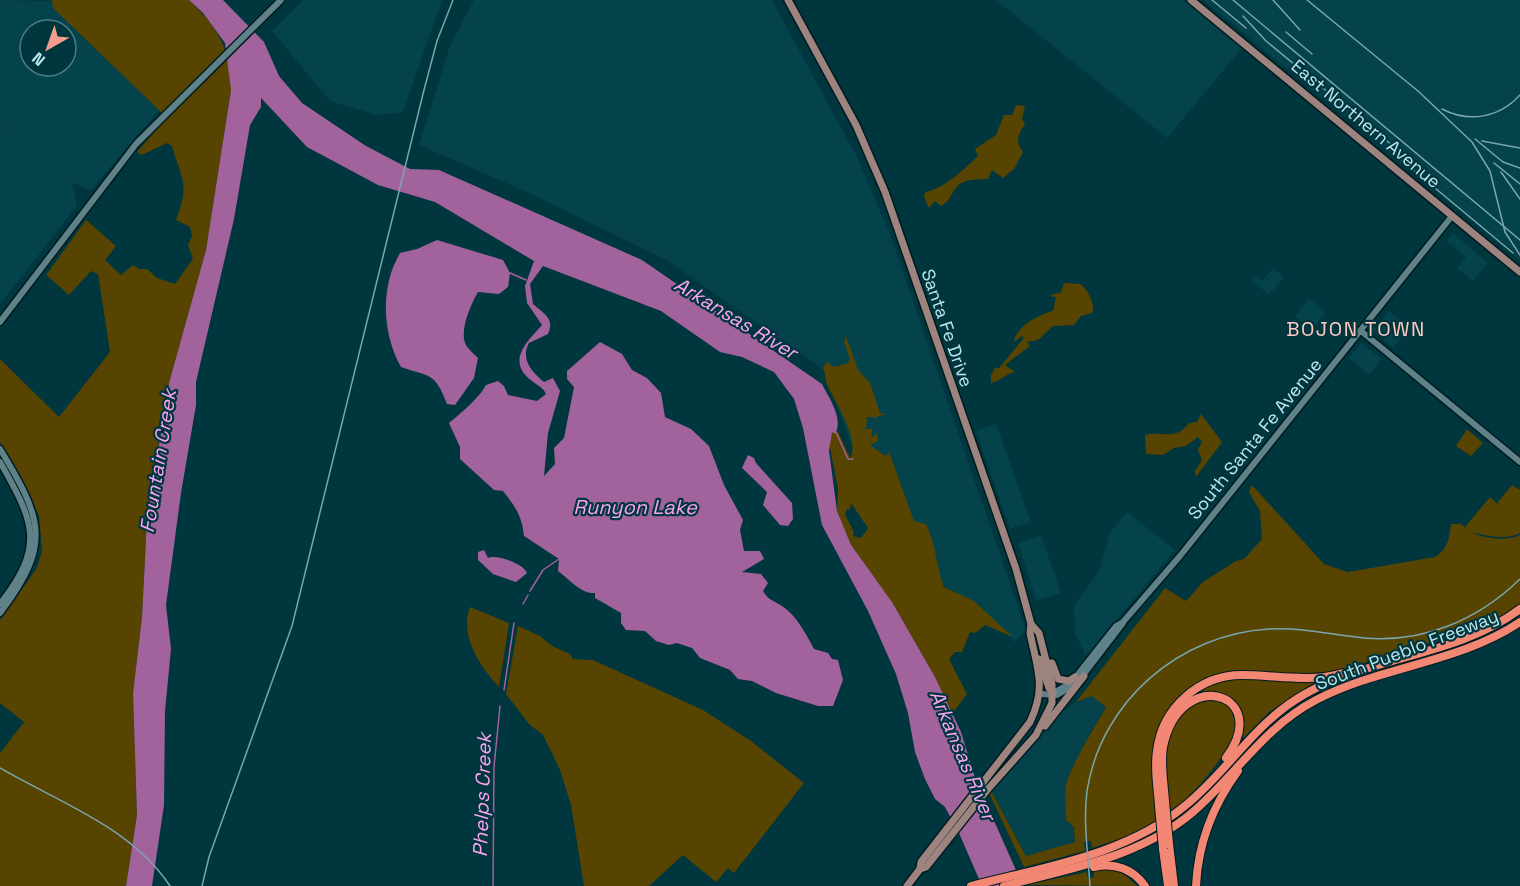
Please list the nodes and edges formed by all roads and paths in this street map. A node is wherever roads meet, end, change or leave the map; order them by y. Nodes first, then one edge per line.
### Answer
1 (281, 0) edge
2 (788, 0) edge
3 (1191, 0) edge
4 (1452, 216) junction
5 (1520, 272) edge
6 (0, 322) edge
7 (1361, 331) junction
8 (0, 449) edge
9 (0, 462) edge
10 (1520, 462) edge
11 (0, 604) edge
12 (1520, 609) edge
13 (0, 613) edge
14 (1123, 622) junction
15 (1520, 622) edge
16 (1032, 624) junction
17 (1032, 643) junction
18 (1047, 662) junction
19 (1382, 664) junction
20 (1075, 676) junction
21 (1084, 676) junction
22 (1053, 693) junction
23 (1041, 694) junction
24 (1276, 726) junction
25 (1036, 735) junction
26 (1195, 797) junction
27 (1162, 804) junction
28 (949, 831) junction
29 (1166, 847) junction
30 (1052, 873) junction
31 (1031, 874) junction
32 (907, 886) edge
33 (971, 886) edge
34 (1004, 886) edge
35 (1146, 886) edge
36 (1168, 886) edge
37 (1174, 886) edge
38 (1196, 886) edge

1 - 6 street
2 - 16 main road, Santa Fe Drive
3 - 4 main road, East Northern Avenue
4 - 5 main road, East Northern Avenue
4 - 7 street, South Santa Fe Avenue
7 - 10 street
7 - 14 street, South Santa Fe Avenue
8 - 13 street
9 - 11 street
12 - 19 highway, South Pueblo Freeway
14 - 20 street, South Santa Fe Avenue
14 - 21 street, South Santa Fe Avenue
15 - 24 highway, South Pueblo Freeway
16 - 17 main road, Santa Fe Drive
16 - 18 main road, Santa Fe Drive
17 - 22 main road
17 - 23 main road, Santa Fe Drive
18 - 20 main road
18 - 22 main road, Santa Fe Drive
19 - 26 highway, South Pueblo Freeway
19 - 27 highway
20 - 22 street, South Santa Fe Avenue
21 - 22 street, South Santa Fe Avenue
21 - 25 main road
22 - 23 street, South Santa Fe Avenue
22 - 25 main road, Santa Fe Drive
23 - 28 main road
24 - 30 highway, South Pueblo Freeway
24 - 38 highway
25 - 28 main road
26 - 27 highway
26 - 31 highway, South Pueblo Freeway
27 - 29 highway, bridge
28 - 32 main road
29 - 36 highway
29 - 37 highway
30 - 31 highway, South Pueblo Freeway
30 - 35 highway
31 - 33 highway, South Pueblo Freeway
31 - 34 highway, South Pueblo Freeway

